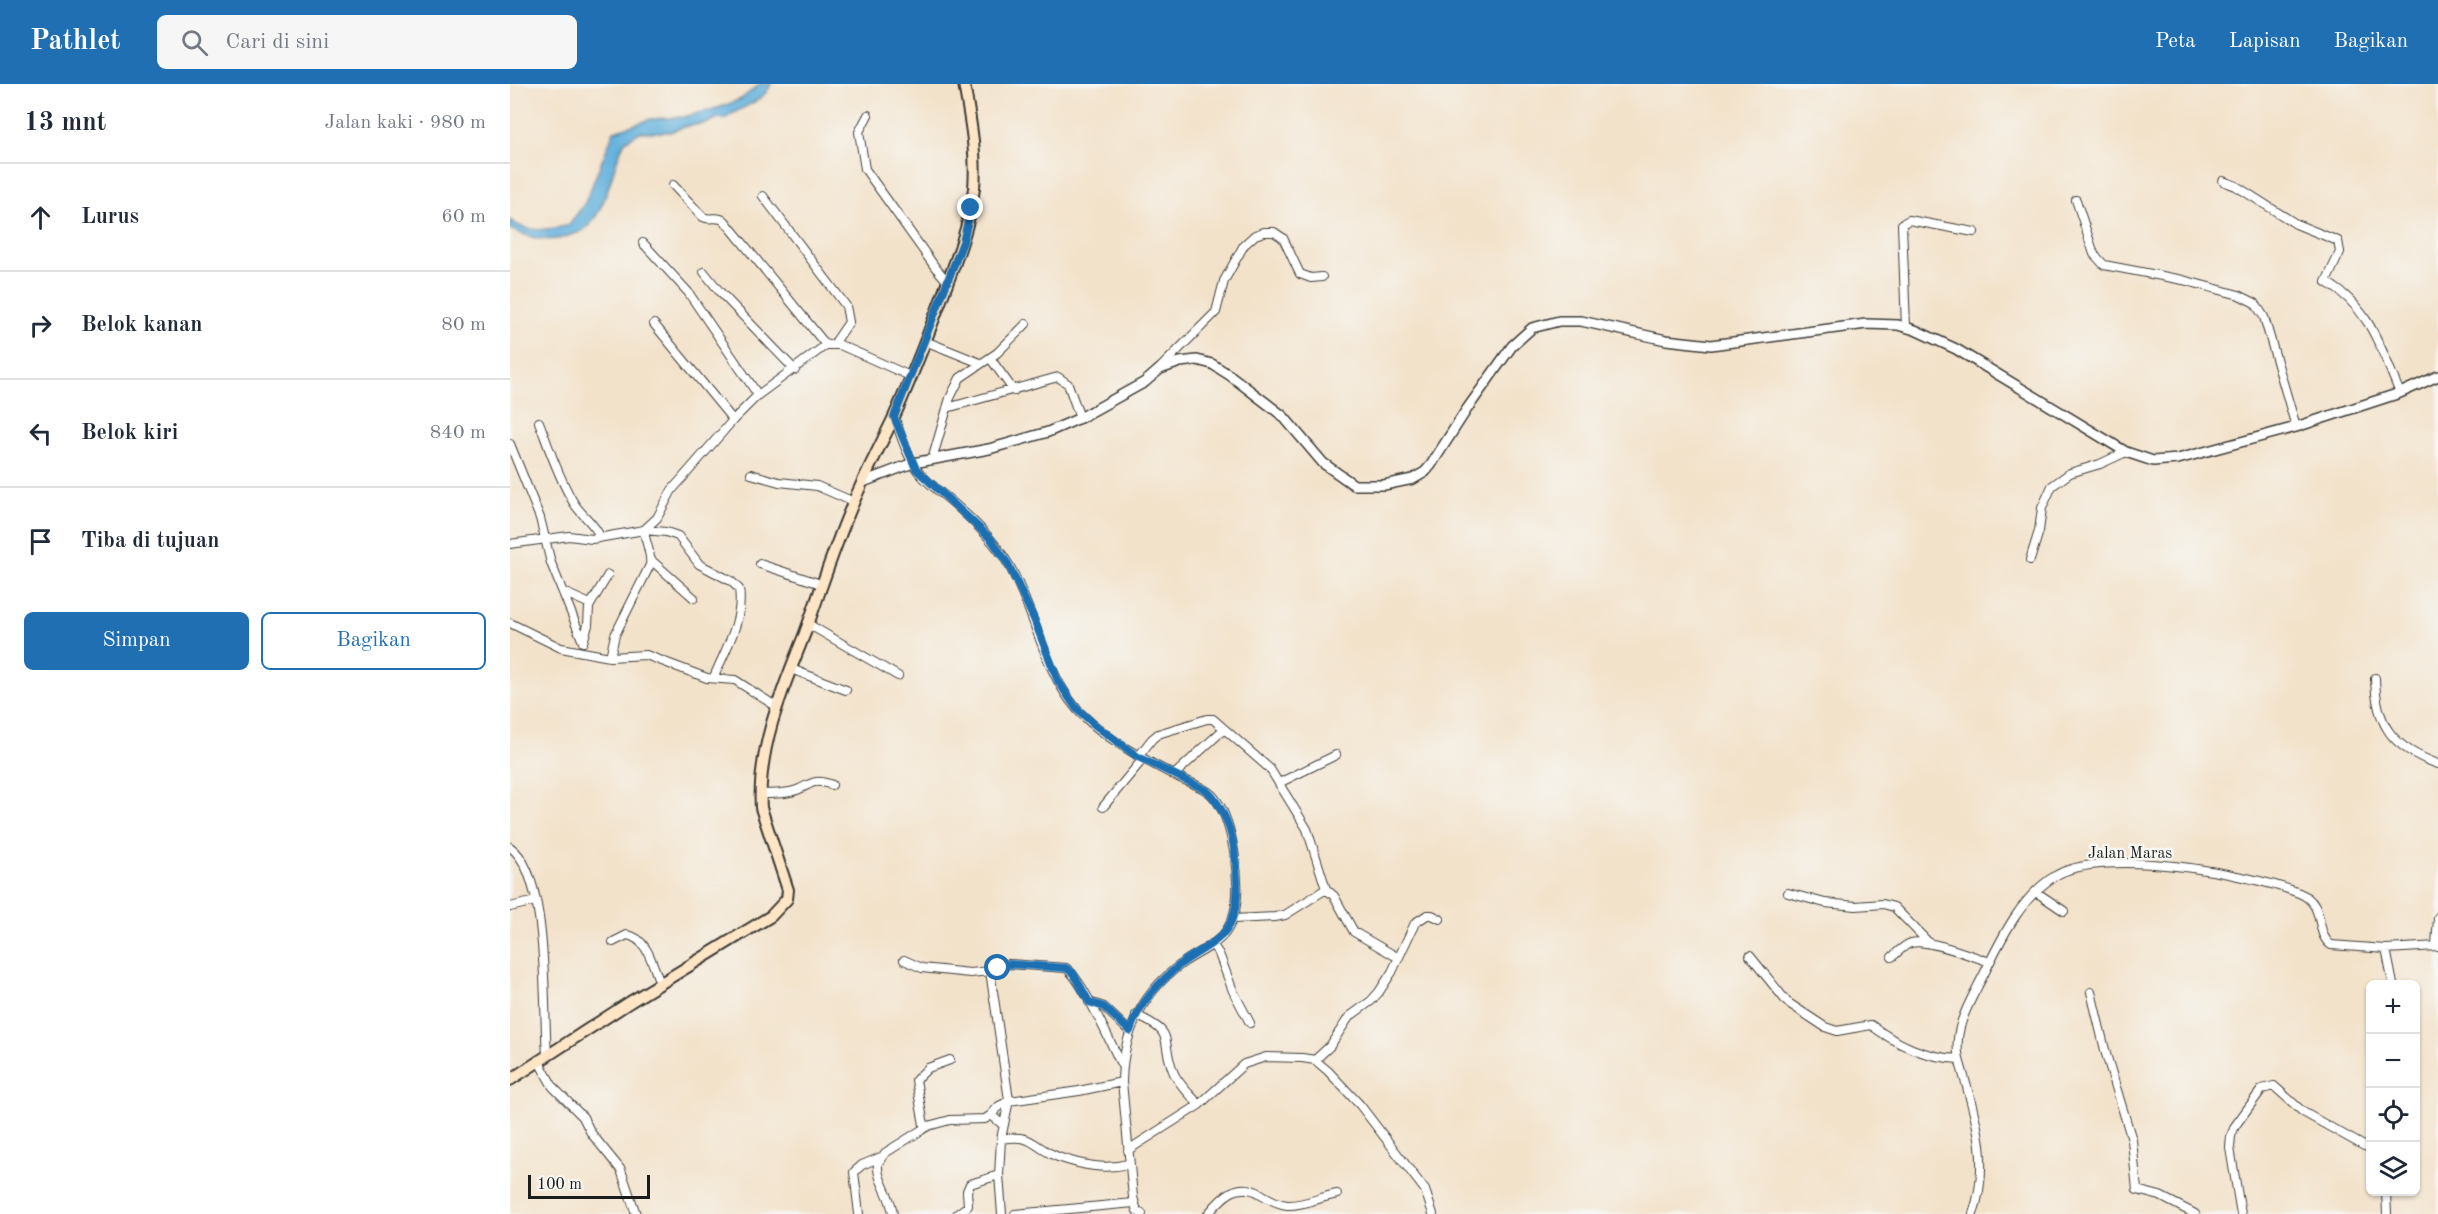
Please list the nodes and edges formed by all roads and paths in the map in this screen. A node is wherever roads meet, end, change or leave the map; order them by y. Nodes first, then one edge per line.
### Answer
1 (964, 84) edge
2 (868, 115) dead end
3 (2223, 181) dead end
4 (673, 185) dead end
5 (763, 196) dead end
6 (2076, 200) dead end
7 (1974, 231) dead end
8 (643, 243) dead end
9 (704, 272) dead end
10 (1322, 277) dead end
11 (948, 282) junction
12 (654, 324) dead end
13 (1026, 324) dead end
14 (1906, 327) junction
15 (926, 341) junction
16 (830, 345) junction
17 (990, 358) junction
18 (980, 363) junction
19 (795, 369) junction
20 (1160, 369) junction
21 (910, 376) junction
22 (2438, 376) edge
23 (1014, 391) junction
24 (2400, 393) junction
25 (758, 395) junction
26 (947, 408) junction
27 (894, 417) junction
28 (1080, 418) junction
29 (733, 420) junction
30 (539, 422) dead end
31 (2296, 427) junction
32 (510, 444) edge
33 (2126, 452) junction
34 (932, 460) junction
35 (913, 463) junction
36 (752, 474) dead end
37 (863, 482) junction
38 (854, 502) junction
39 (645, 530) junction
40 (600, 537) junction
41 (546, 540) junction
42 (510, 544) edge
43 (651, 560) junction
44 (2030, 560) dead end
45 (760, 564) dead end
46 (608, 575) dead end
47 (821, 585) junction
48 (563, 592) junction
49 (694, 598) dead end
50 (590, 604) junction
51 (510, 623) edge
52 (808, 624) junction
53 (583, 642) junction
54 (582, 652) junction
55 (610, 657) junction
56 (791, 669) junction
57 (898, 676) dead end
58 (714, 677) junction
59 (2375, 678) dead end
60 (846, 690) dead end
61 (777, 707) junction
62 (1224, 729) junction
63 (1336, 755) dead end
64 (1141, 758) junction
65 (2438, 764) edge
66 (1174, 775) junction
67 (1279, 783) junction
68 (832, 785) dead end
69 (760, 794) junction
70 (1103, 807) dead end
71 (510, 847) edge
72 (1326, 889) junction
73 (2036, 892) junction
74 (1788, 893) dead end
75 (536, 901) junction
76 (510, 907) edge
77 (2064, 910) dead end
78 (2438, 917) edge
79 (1232, 919) junction
80 (1440, 919) dead end
81 (613, 942) dead end
82 (1212, 944) junction
83 (1930, 944) junction
84 (2437, 945) edge
85 (2386, 949) junction
86 (1750, 956) dead end
87 (1397, 957) junction
88 (1892, 957) dead end
89 (904, 960) dead end
90 (1990, 962) junction
91 (990, 971) junction
92 (2392, 980) edge
93 (660, 983) junction
94 (2091, 992) dead end
95 (1089, 1002) junction
96 (1136, 1015) junction
97 (1250, 1023) dead end
98 (1130, 1031) junction
99 (542, 1057) junction
100 (1959, 1059) junction
101 (950, 1060) dead end
102 (1315, 1060) junction
103 (1122, 1066) junction
104 (510, 1080) edge
105 (1122, 1082) junction
106 (1009, 1101) junction
107 (1199, 1105) junction
108 (992, 1115) junction
109 (1003, 1125) junction
110 (928, 1126) junction
111 (1001, 1139) junction
112 (2366, 1146) edge
113 (1128, 1150) junction
114 (881, 1157) junction
115 (1128, 1164) junction
116 (999, 1175) junction
117 (1337, 1194) dead end
118 (2386, 1196) edge
119 (1138, 1210) edge
120 (1074, 1211) edge
121 (636, 1214) edge
122 (859, 1214) edge
123 (893, 1214) edge
124 (957, 1214) edge
125 (1002, 1214) edge
126 (1015, 1214) edge
127 (1208, 1214) edge
128 (1434, 1214) edge
129 (1973, 1214) edge
130 (2195, 1214) edge
131 (2241, 1214) edge
132 (2387, 1214) edge

1 - 11 main road
2 - 11 street
3 - 24 street
4 - 16 street
5 - 16 street
6 - 31 street
7 - 14 street
8 - 25 street
9 - 19 street
10 - 20 street
11 - 15 main road
12 - 29 street
13 - 17 street
14 - 20 street
14 - 33 street
15 - 18 street
15 - 21 main road
16 - 19 street
16 - 21 street
17 - 18 street
17 - 23 street
18 - 26 street
19 - 25 street
20 - 28 street
21 - 27 main road
22 - 24 street
23 - 26 street
23 - 28 street
24 - 31 street
25 - 29 street
26 - 34 street
27 - 35 street
27 - 37 main road
28 - 34 street
29 - 39 street
30 - 40 street
31 - 33 street
32 - 41 street
33 - 44 street
34 - 35 street
35 - 37 street
35 - 64 street
36 - 38 street
37 - 38 main road
38 - 47 main road
39 - 40 street
39 - 43 street
39 - 58 street
40 - 41 street
41 - 42 street
41 - 48 street
43 - 49 street
43 - 55 street
45 - 47 street
46 - 50 street
47 - 52 main road
48 - 50 street
48 - 53 street
50 - 53 street
51 - 54 street
52 - 56 main road
52 - 57 street
53 - 54 street
54 - 55 street
55 - 58 street
56 - 60 street
56 - 61 main road
58 - 61 street
59 - 65 street
61 - 69 main road
62 - 64 street
62 - 66 street
62 - 67 street
63 - 67 street
64 - 66 street
64 - 70 street
66 - 79 street
67 - 72 street
68 - 69 street
69 - 93 main road
71 - 75 street
72 - 79 street
72 - 87 street
73 - 77 street
73 - 85 street, Jalan Maras
73 - 90 street, Jalan Maras
74 - 83 street
75 - 76 street
75 - 99 street
78 - 84 street
79 - 82 street
80 - 87 street
81 - 93 street
82 - 96 street
82 - 97 street
83 - 88 street
83 - 90 street
84 - 85 street, Jalan Maras
85 - 92 street
86 - 100 street
87 - 102 street
89 - 91 street
90 - 100 street, Jalan Maras
91 - 95 street
91 - 106 street
93 - 99 main road
94 - 130 street
95 - 98 street
95 - 103 street
96 - 98 street
96 - 107 street
98 - 103 street
99 - 104 main road
99 - 121 street
100 - 129 street, Jalan Maras
101 - 110 street
102 - 107 street
102 - 128 street
103 - 105 street
105 - 106 street
105 - 113 street
106 - 108 street
106 - 109 street
107 - 113 street
108 - 109 street
108 - 110 street
109 - 111 street
110 - 114 street
111 - 115 street
111 - 116 street
112 - 131 street
113 - 115 street
114 - 122 street
114 - 123 street
115 - 119 street
116 - 124 street
116 - 125 street
117 - 127 street
118 - 132 street
119 - 120 street
120 - 126 street

